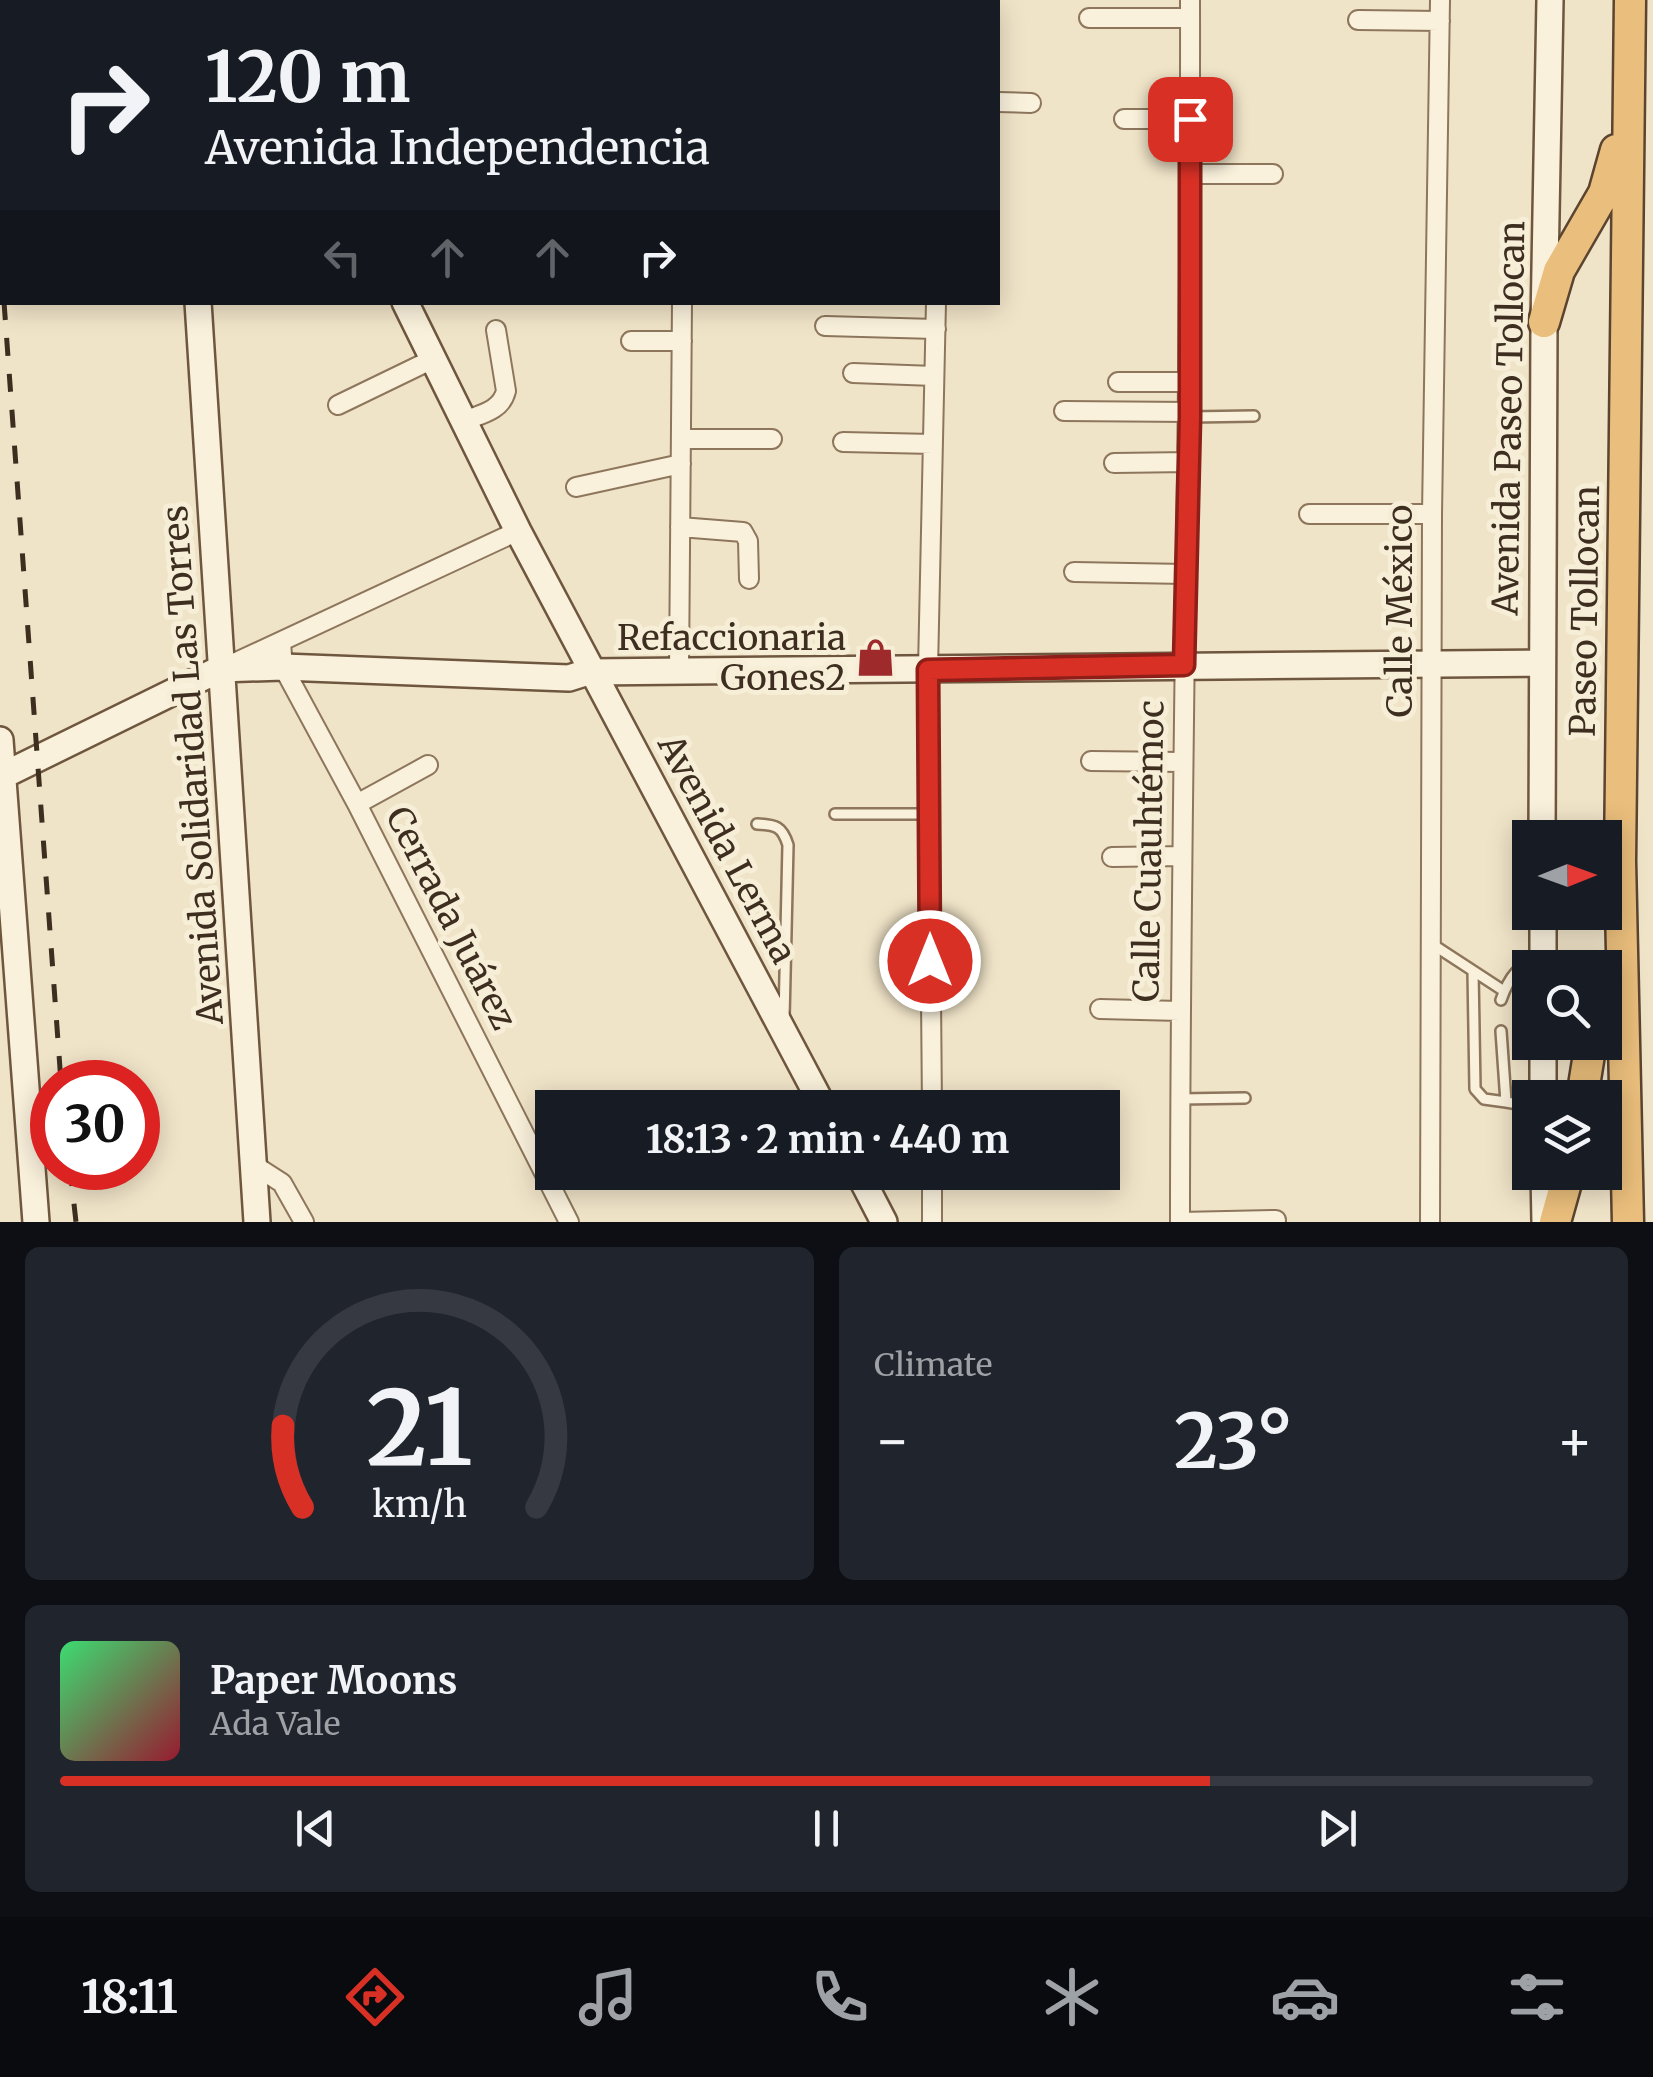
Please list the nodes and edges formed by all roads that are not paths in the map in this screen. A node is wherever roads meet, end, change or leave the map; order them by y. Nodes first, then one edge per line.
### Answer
1 (1440, 0) edge
2 (1550, 0) edge
3 (1630, 0) edge
4 (1190, 9) edge
5 (1089, 18) dead end
6 (1358, 20) dead end
7 (1440, 21) junction
8 (1000, 102) edge
9 (1031, 102) dead end
10 (1627, 108) junction
11 (1124, 119) dead end
12 (1190, 119) junction
13 (1190, 174) junction
14 (1273, 174) dead end
15 (198, 305) edge
16 (682, 305) edge
17 (936, 305) edge
18 (411, 306) edge
19 (1544, 322) junction
20 (825, 326) dead end
21 (936, 329) junction
22 (496, 330) dead end
23 (682, 340) junction
24 (630, 341) dead end
25 (433, 359) junction
26 (853, 373) dead end
27 (934, 376) junction
28 (1118, 382) dead end
29 (1190, 382) junction
30 (338, 405) dead end
31 (1064, 411) dead end
32 (1190, 414) junction
33 (1254, 416) dead end
34 (464, 421) junction
35 (681, 439) junction
36 (772, 439) dead end
37 (843, 442) dead end
38 (933, 444) junction
39 (1189, 462) junction
40 (1114, 463) dead end
41 (681, 464) junction
42 (576, 487) dead end
43 (1309, 514) dead end
44 (1432, 514) junction
45 (680, 528) junction
46 (510, 535) junction
47 (1074, 572) dead end
48 (1186, 574) junction
49 (749, 578) dead end
50 (282, 655) junction
51 (1432, 663) junction
52 (1541, 663) junction
53 (1184, 665) junction
54 (220, 669) junction
55 (928, 670) junction
56 (680, 673) junction
57 (584, 674) junction
58 (0, 740) edge
59 (1091, 761) dead end
60 (1182, 762) junction
61 (428, 764) dead end
62 (1, 776) edge
63 (357, 804) junction
64 (835, 814) dead end
65 (929, 814) junction
66 (1542, 820) edge
67 (1620, 820) edge
68 (757, 824) dead end
69 (1181, 856) junction
70 (1112, 857) dead end
71 (1622, 930) edge
72 (1430, 943) junction
73 (1474, 971) junction
74 (1512, 980) edge
75 (1100, 1009) dead end
76 (1180, 1011) junction
77 (1500, 1031) dead end
78 (784, 1032) junction
79 (815, 1090) edge
80 (932, 1090) edge
81 (1245, 1098) dead end
82 (1180, 1099) junction
83 (1506, 1102) junction
84 (1512, 1103) edge
85 (254, 1165) junction
86 (867, 1190) edge
87 (932, 1190) edge
88 (1544, 1190) edge
89 (1566, 1190) edge
90 (1276, 1220) edge
91 (36, 1222) edge
92 (257, 1222) edge
93 (304, 1222) edge
94 (570, 1222) edge
95 (884, 1222) edge
96 (932, 1222) edge
97 (1180, 1222) edge
98 (1430, 1222) edge
99 (1544, 1222) edge
100 (1554, 1222) edge
101 (1628, 1222) edge

1 - 7 street, Calle México
2 - 19 main road, Avenida Paseo Tollocan
3 - 10 highway, Paseo Tollocan
4 - 5 street
4 - 12 street, Calle Cuauhtémoc
6 - 7 street
7 - 44 street, Calle México
8 - 9 street
10 - 19 highway
10 - 67 highway, Paseo Tollocan
11 - 12 street
12 - 13 street, Calle Cuauhtémoc
13 - 14 street
13 - 29 street, Calle Cuauhtémoc
15 - 54 main road, Avenida Solidaridad Las Torres
16 - 23 street
17 - 21 street
18 - 25 main road, Avenida Lerma
19 - 52 main road, Avenida Paseo Tollocan
20 - 21 street
21 - 27 street
22 - 34 street
23 - 24 street
23 - 35 street
25 - 30 street
25 - 34 main road, Avenida Lerma
26 - 27 street
27 - 38 street
28 - 29 street
29 - 32 street, Calle Cuauhtémoc
31 - 32 street
32 - 33 lane
32 - 39 street, Calle Cuauhtémoc
34 - 46 main road, Avenida Lerma
35 - 36 street
35 - 41 street
37 - 38 street
38 - 55 street
39 - 40 street
39 - 48 street, Calle Cuauhtémoc
41 - 42 street
41 - 45 street
43 - 44 street
44 - 51 street, Calle México
45 - 49 street
45 - 56 street
46 - 50 street
46 - 57 main road, Avenida Lerma
47 - 48 street
48 - 53 street, Calle Cuauhtémoc
50 - 54 main road
50 - 57 main road
50 - 63 street, Cerrada Juárez
51 - 52 main road
51 - 53 main road
51 - 72 street, Calle México
52 - 66 main road, Avenida Paseo Tollocan
53 - 55 main road
53 - 60 street, Calle Cuauhtémoc
54 - 62 main road
54 - 85 main road, Avenida Solidaridad Las Torres
55 - 56 main road
55 - 65 street
56 - 57 main road
57 - 78 main road, Avenida Lerma
58 - 62 main road
59 - 60 street
60 - 69 street, Calle Cuauhtémoc
61 - 63 street
62 - 91 main road
63 - 94 street, Cerrada Juárez
64 - 65 lane
65 - 80 street
68 - 78 lane
69 - 70 street
69 - 76 street, Calle Cuauhtémoc
71 - 101 highway, Paseo Tollocan
72 - 73 lane
72 - 98 street, Calle México
73 - 74 lane
73 - 83 lane
75 - 76 street
76 - 82 street, Calle Cuauhtémoc
77 - 83 lane
78 - 79 main road, Avenida Lerma
81 - 82 lane
82 - 97 street, Calle Cuauhtémoc
83 - 84 lane
85 - 92 main road, Avenida Solidaridad Las Torres
85 - 93 street
86 - 95 main road
87 - 96 street
88 - 99 main road
89 - 100 highway
90 - 97 street

